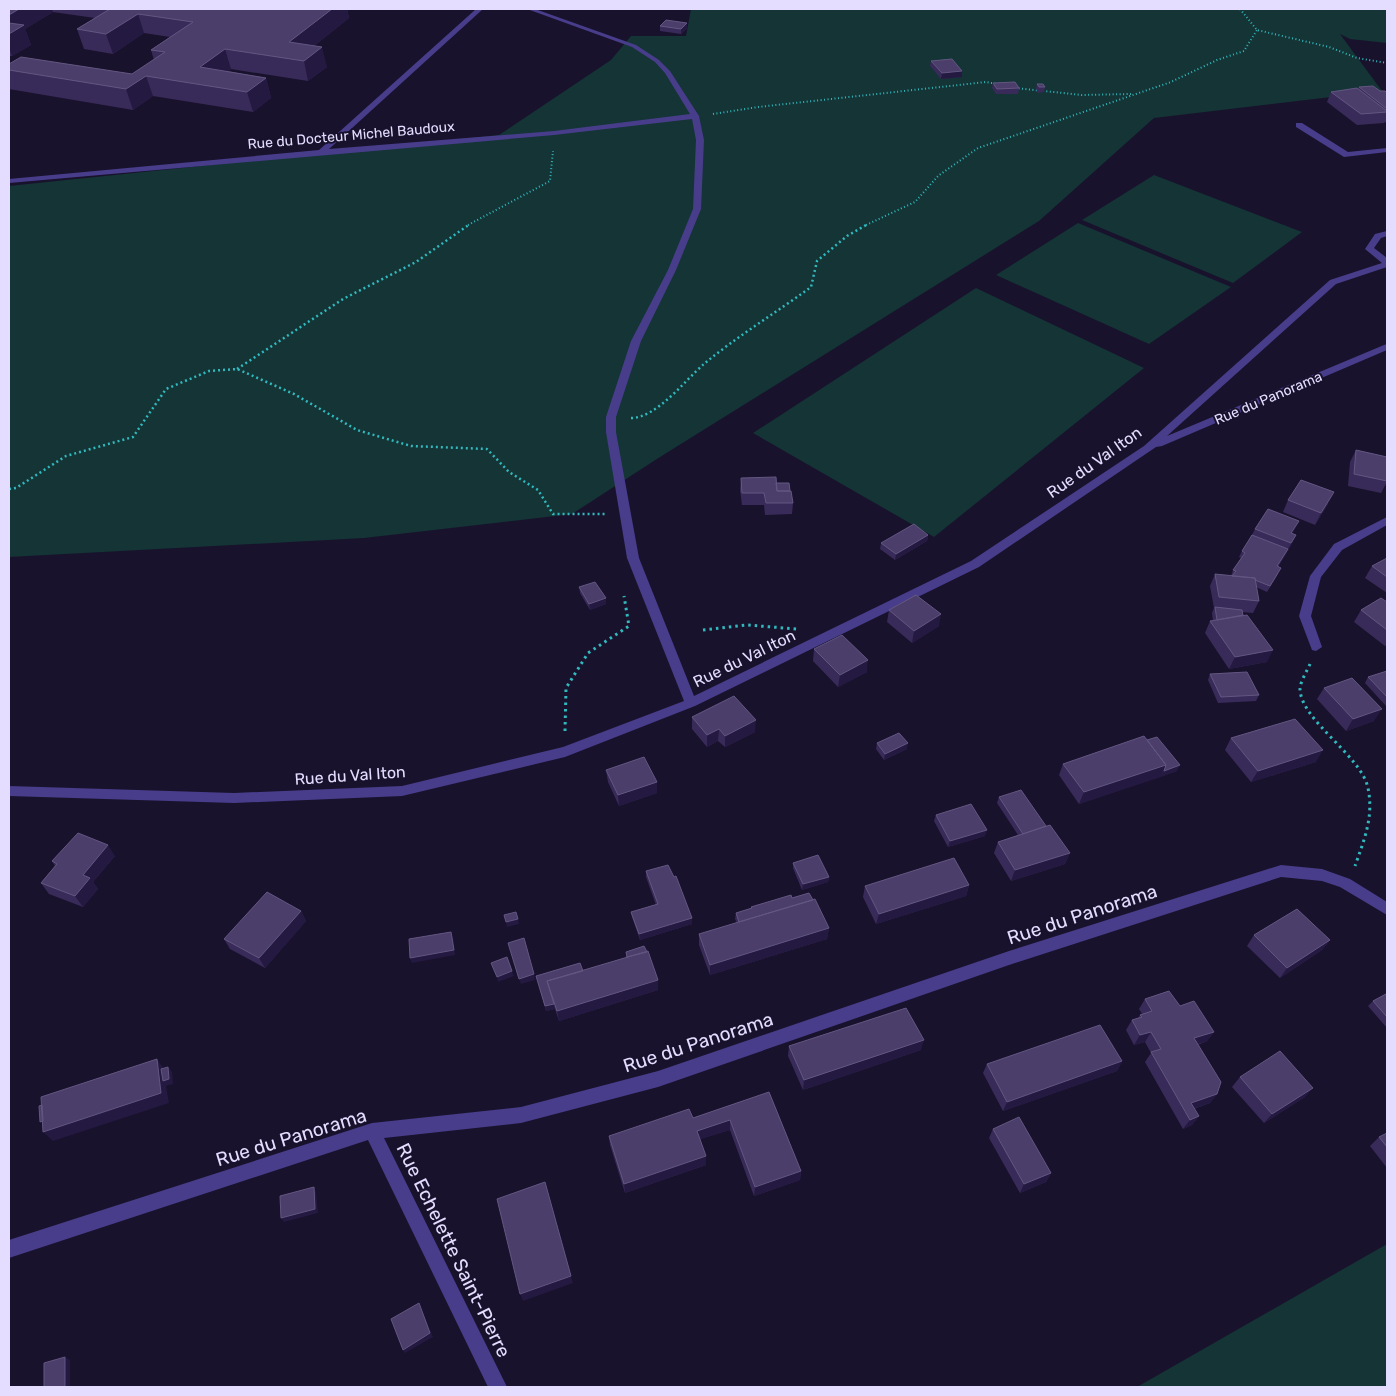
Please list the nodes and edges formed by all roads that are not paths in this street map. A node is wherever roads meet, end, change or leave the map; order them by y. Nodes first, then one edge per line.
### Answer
1 (480, 9) edge
2 (530, 9) edge
3 (695, 116) junction
4 (1299, 125) dead end
5 (1387, 150) edge
6 (321, 152) junction
7 (9, 181) edge
8 (1387, 234) edge
9 (1387, 263) edge
10 (1387, 347) edge
11 (1148, 448) junction
12 (1387, 521) edge
13 (1316, 647) road end
14 (691, 703) junction
15 (9, 792) edge
16 (1387, 909) edge
17 (372, 1131) junction
18 (9, 1249) edge
19 (498, 1387) edge

1 - 6 street
2 - 3 street
3 - 6 street, Rue du Docteur Michel Baudoux
3 - 14 street
4 - 5 street
6 - 7 street, Rue du Docteur Michel Baudoux
8 - 9 street
9 - 11 street, Rue du Val Iton
10 - 11 street, Rue du Panorama
11 - 14 street, Rue du Val Iton
12 - 13 street
14 - 15 street, Rue du Val Iton
16 - 17 street, Rue du Panorama
17 - 18 street, Rue du Panorama
17 - 19 street, Rue Echelette Saint-Pierre

